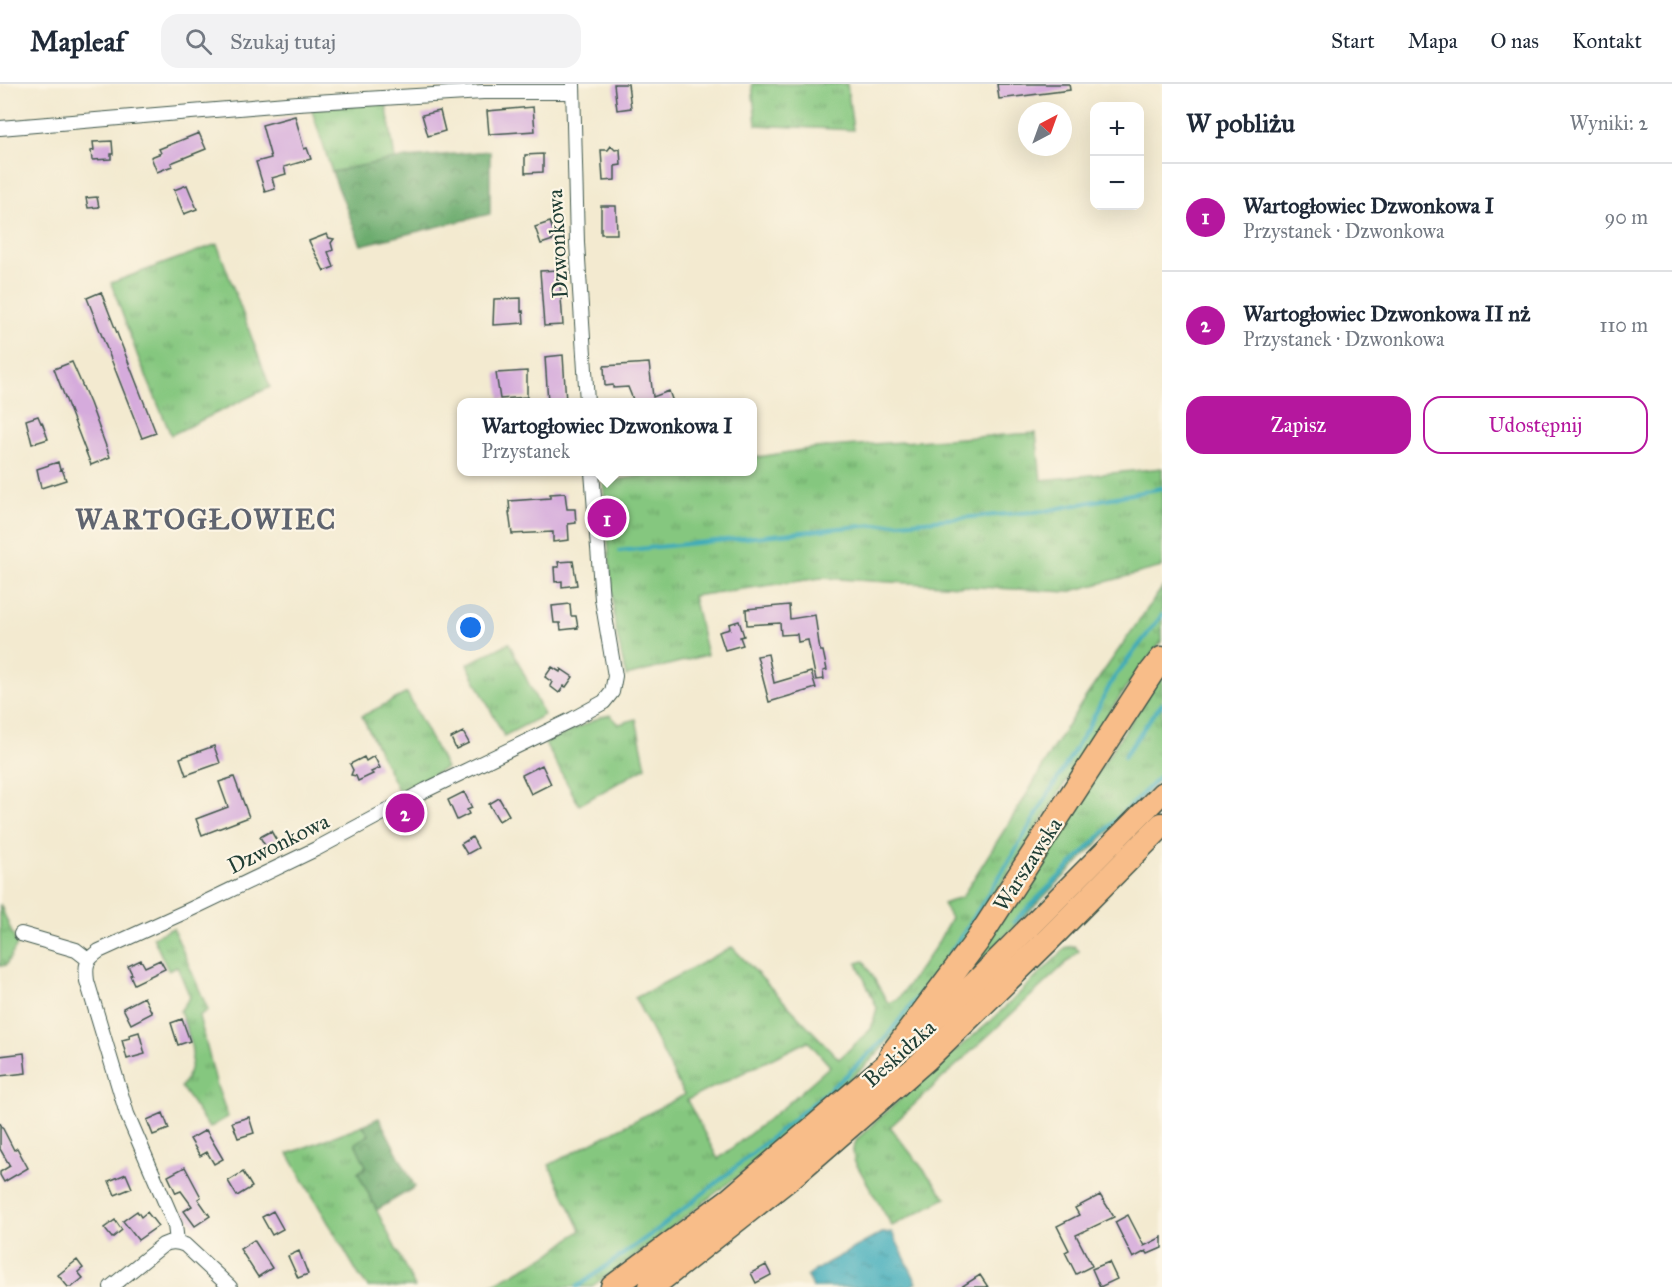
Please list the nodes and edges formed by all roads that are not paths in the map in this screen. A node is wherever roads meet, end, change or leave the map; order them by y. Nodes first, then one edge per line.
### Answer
1 (573, 88) edge
2 (0, 128) edge
3 (587, 398) edge
4 (592, 476) edge
5 (1162, 659) edge
6 (1162, 794) edge
7 (1162, 825) edge
8 (21, 934) dead end
9 (89, 960) junction
10 (887, 1065) junction
11 (177, 1242) junction
12 (111, 1287) edge
13 (230, 1287) edge
14 (614, 1287) edge
15 (651, 1287) edge

1 - 2 street
1 - 3 street, Dzwonkowa
4 - 9 street, Dzwonkowa
5 - 10 highway, Warszawska
6 - 10 main road, Beskidzka
7 - 15 highway, Beskidzka
8 - 9 street
9 - 11 street
10 - 14 highway, Beskidzka
11 - 12 street
11 - 13 street

